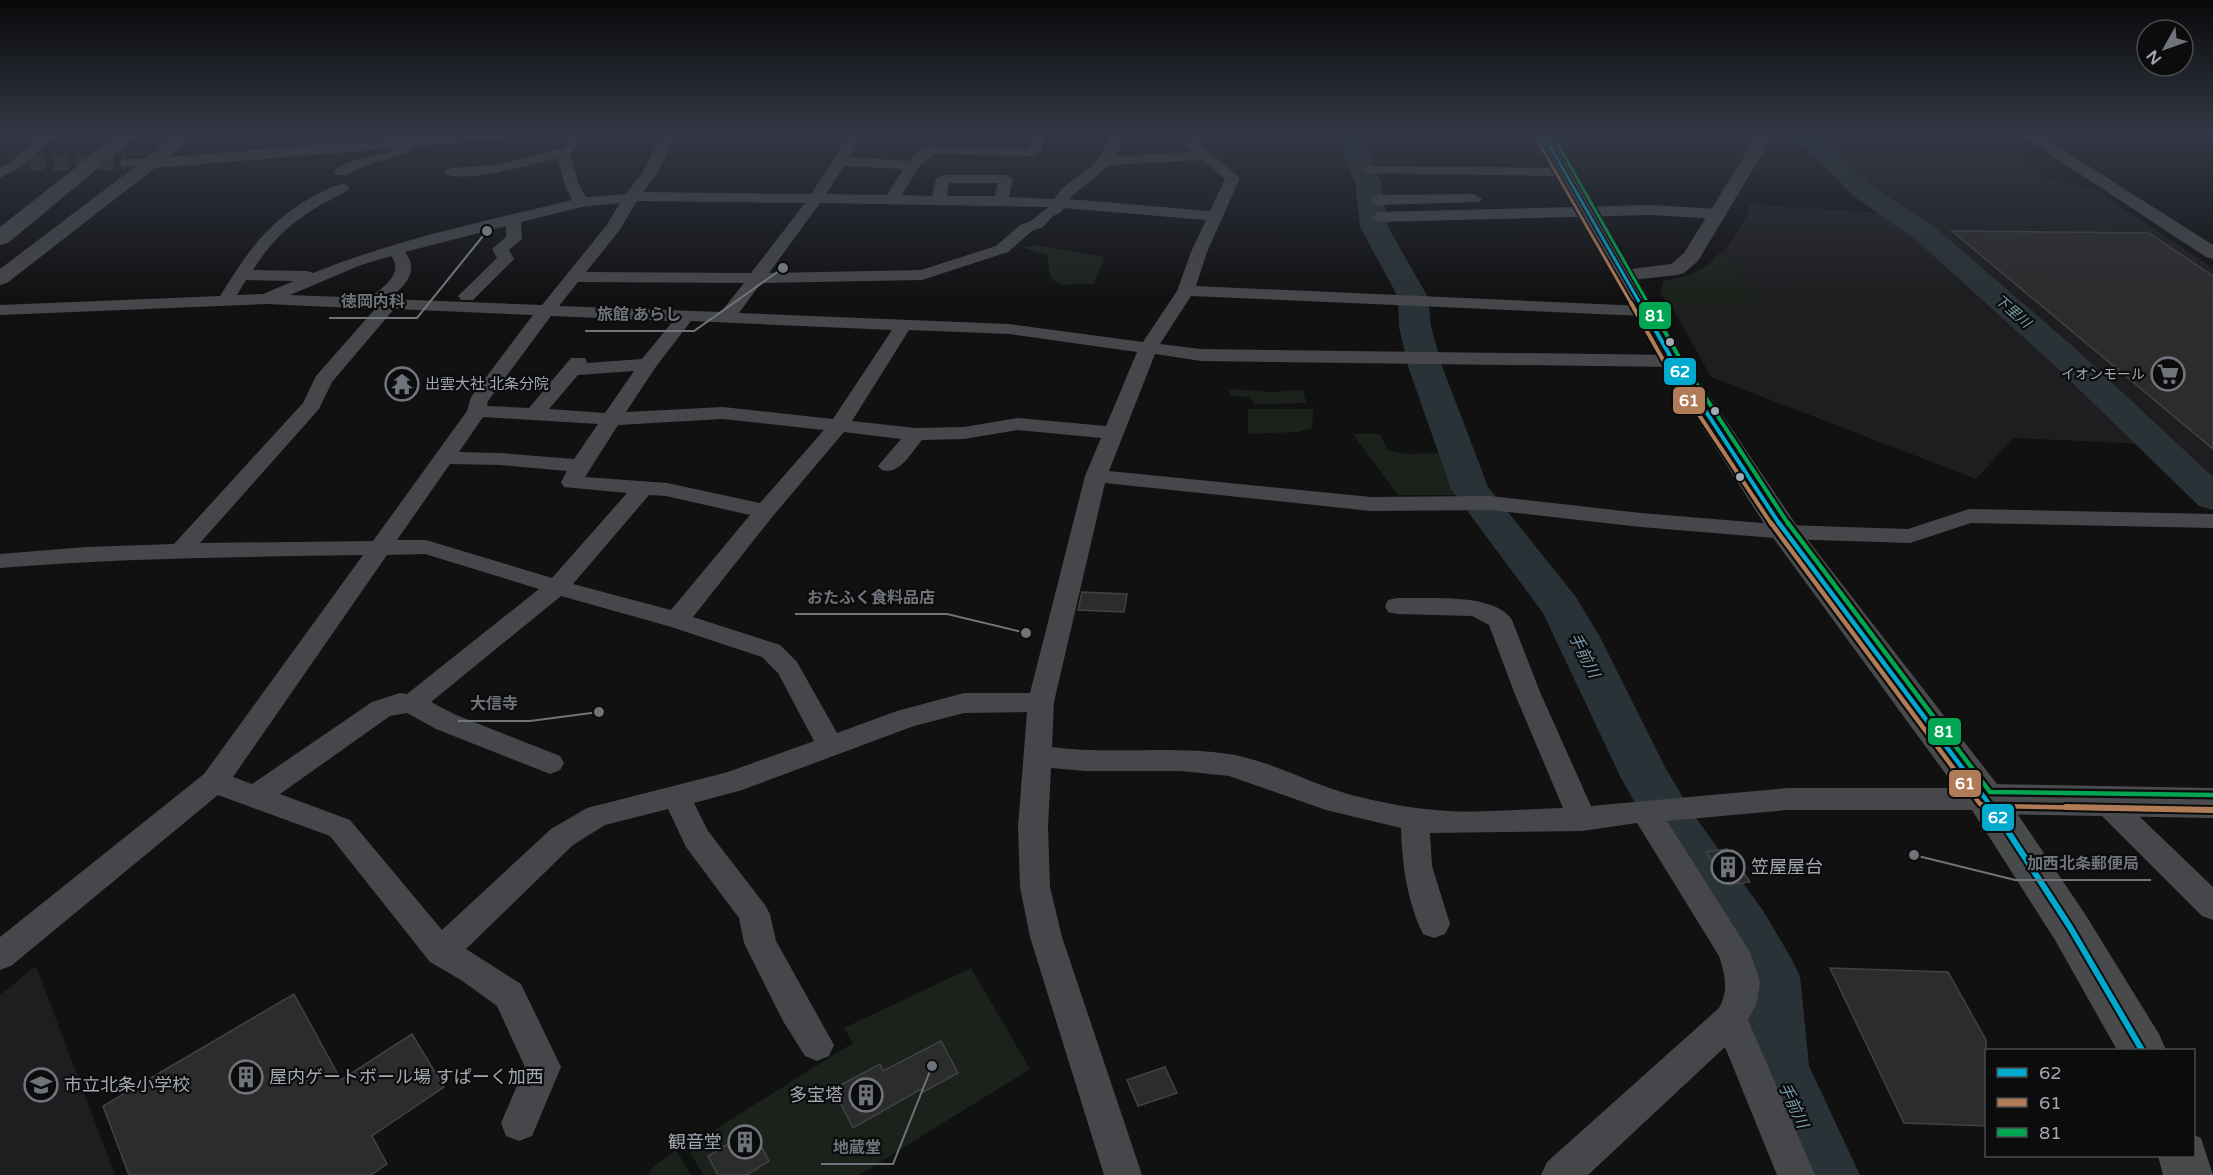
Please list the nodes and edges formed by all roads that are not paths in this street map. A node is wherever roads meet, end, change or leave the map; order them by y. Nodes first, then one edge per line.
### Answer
1 (37, 189) tunnel mouth
2 (61, 189) edge
3 (118, 189) edge
4 (330, 189) edge
5 (572, 189) edge
6 (638, 189) edge
7 (821, 189) edge
8 (899, 189) edge
9 (941, 189) edge
10 (1004, 189) edge
11 (1069, 189) edge
12 (1228, 189) edge
13 (1574, 189) edge
14 (1734, 189) edge
15 (2112, 189) edge
16 (633, 197) junction
17 (815, 200) junction
18 (892, 200) junction
19 (1378, 200) dead end
20 (938, 201) junction
21 (1001, 201) junction
22 (582, 202) junction
23 (1058, 203) junction
24 (1583, 205) junction
25 (1719, 214) junction
26 (1215, 216) junction
27 (1379, 217) dead end
28 (0, 218) edge
29 (513, 218) junction
30 (0, 238) edge
31 (394, 250) junction
32 (2213, 254) edge
33 (242, 275) junction
34 (1623, 275) junction
35 (319, 277) junction
36 (573, 277) junction
37 (758, 278) junction
38 (0, 279) edge
39 (1186, 291) junction
40 (467, 296) dead end
41 (266, 300) junction
42 (225, 301) junction
43 (380, 305) junction
44 (0, 310) edge
45 (547, 310) junction
46 (1644, 311) junction
47 (685, 317) junction
48 (726, 318) junction
49 (905, 323) junction
50 (1148, 348) junction
51 (1673, 361) junction
52 (647, 365) junction
53 (477, 411) junction
54 (536, 413) junction
55 (611, 419) junction
56 (839, 426) junction
57 (1114, 432) junction
58 (916, 434) junction
59 (444, 458) junction
60 (580, 466) junction
61 (889, 466) dead end
62 (1096, 476) junction
63 (644, 487) junction
64 (765, 511) junction
65 (2213, 521) edge
66 (1785, 532) junction
67 (378, 549) junction
68 (180, 551) junction
69 (0, 561) edge
70 (557, 587) junction
71 (1397, 606) dead end
72 (677, 620) junction
73 (1041, 702) junction
74 (412, 704) junction
75 (831, 747) junction
76 (1037, 756) junction
77 (550, 763) dead end
78 (214, 782) junction
79 (676, 796) junction
80 (255, 797) junction
81 (1986, 799) junction
82 (2104, 800) junction
83 (2213, 803) edge
84 (1660, 810) junction
85 (1415, 819) junction
86 (1581, 819) junction
87 (2213, 907) edge
88 (1434, 924) dead end
89 (441, 952) junction
90 (0, 956) edge
91 (1731, 1018) junction
92 (817, 1045) dead end
93 (2141, 1049) edge
94 (519, 1123) dead end
95 (2184, 1157) edge
96 (1123, 1175) edge
97 (1560, 1175) edge
98 (1796, 1175) edge
99 (2189, 1175) edge

1 - 28 main road
2 - 30 main road
3 - 38 street
4 - 33 street
5 - 22 street
6 - 16 street
7 - 17 street
8 - 18 street
9 - 20 street
10 - 21 street
11 - 23 street
12 - 26 street
13 - 24 main road
14 - 25 street
15 - 32 street
16 - 17 street
16 - 22 street
16 - 36 street
17 - 18 street
17 - 37 street
18 - 20 street
19 - 24 street
20 - 21 street
21 - 23 street
22 - 29 street
23 - 26 street
23 - 37 street
24 - 25 street
24 - 27 street
24 - 34 main road
25 - 34 street
26 - 39 street
29 - 31 street
29 - 40 street
31 - 35 street
31 - 43 street
33 - 35 street
33 - 42 street
34 - 46 main road
35 - 41 street
36 - 37 street
36 - 45 street
37 - 48 street
39 - 46 street
39 - 50 street
41 - 42 street
41 - 43 street
42 - 44 street
43 - 45 street
43 - 68 street
45 - 47 street
45 - 53 street
46 - 51 main road
47 - 48 street
47 - 52 street
48 - 49 street
49 - 50 street
49 - 56 street
50 - 51 street
50 - 57 street
51 - 66 main road
52 - 54 street
52 - 55 street
53 - 54 street
53 - 59 street
54 - 55 street
55 - 56 street
55 - 60 street
56 - 58 street
56 - 64 street
57 - 58 street
57 - 62 street
58 - 61 street
59 - 60 street
59 - 67 street
60 - 63 street
62 - 66 street
62 - 73 street
63 - 64 street
63 - 70 street
64 - 72 street
65 - 66 street
66 - 81 main road
67 - 68 street
67 - 70 street
67 - 78 street
68 - 69 street
70 - 72 street
70 - 74 street
71 - 86 street
72 - 75 street
73 - 75 street
73 - 76 street
74 - 77 street
74 - 80 street
75 - 79 street
76 - 85 street
76 - 96 street
78 - 80 street
78 - 90 street
79 - 89 street
79 - 92 street
80 - 89 street
81 - 82 main road
81 - 84 street
81 - 93 main road
82 - 83 main road
82 - 87 street
84 - 86 street
84 - 91 street
85 - 86 street
85 - 88 street
89 - 94 street
91 - 97 street
91 - 98 street
95 - 99 main road

